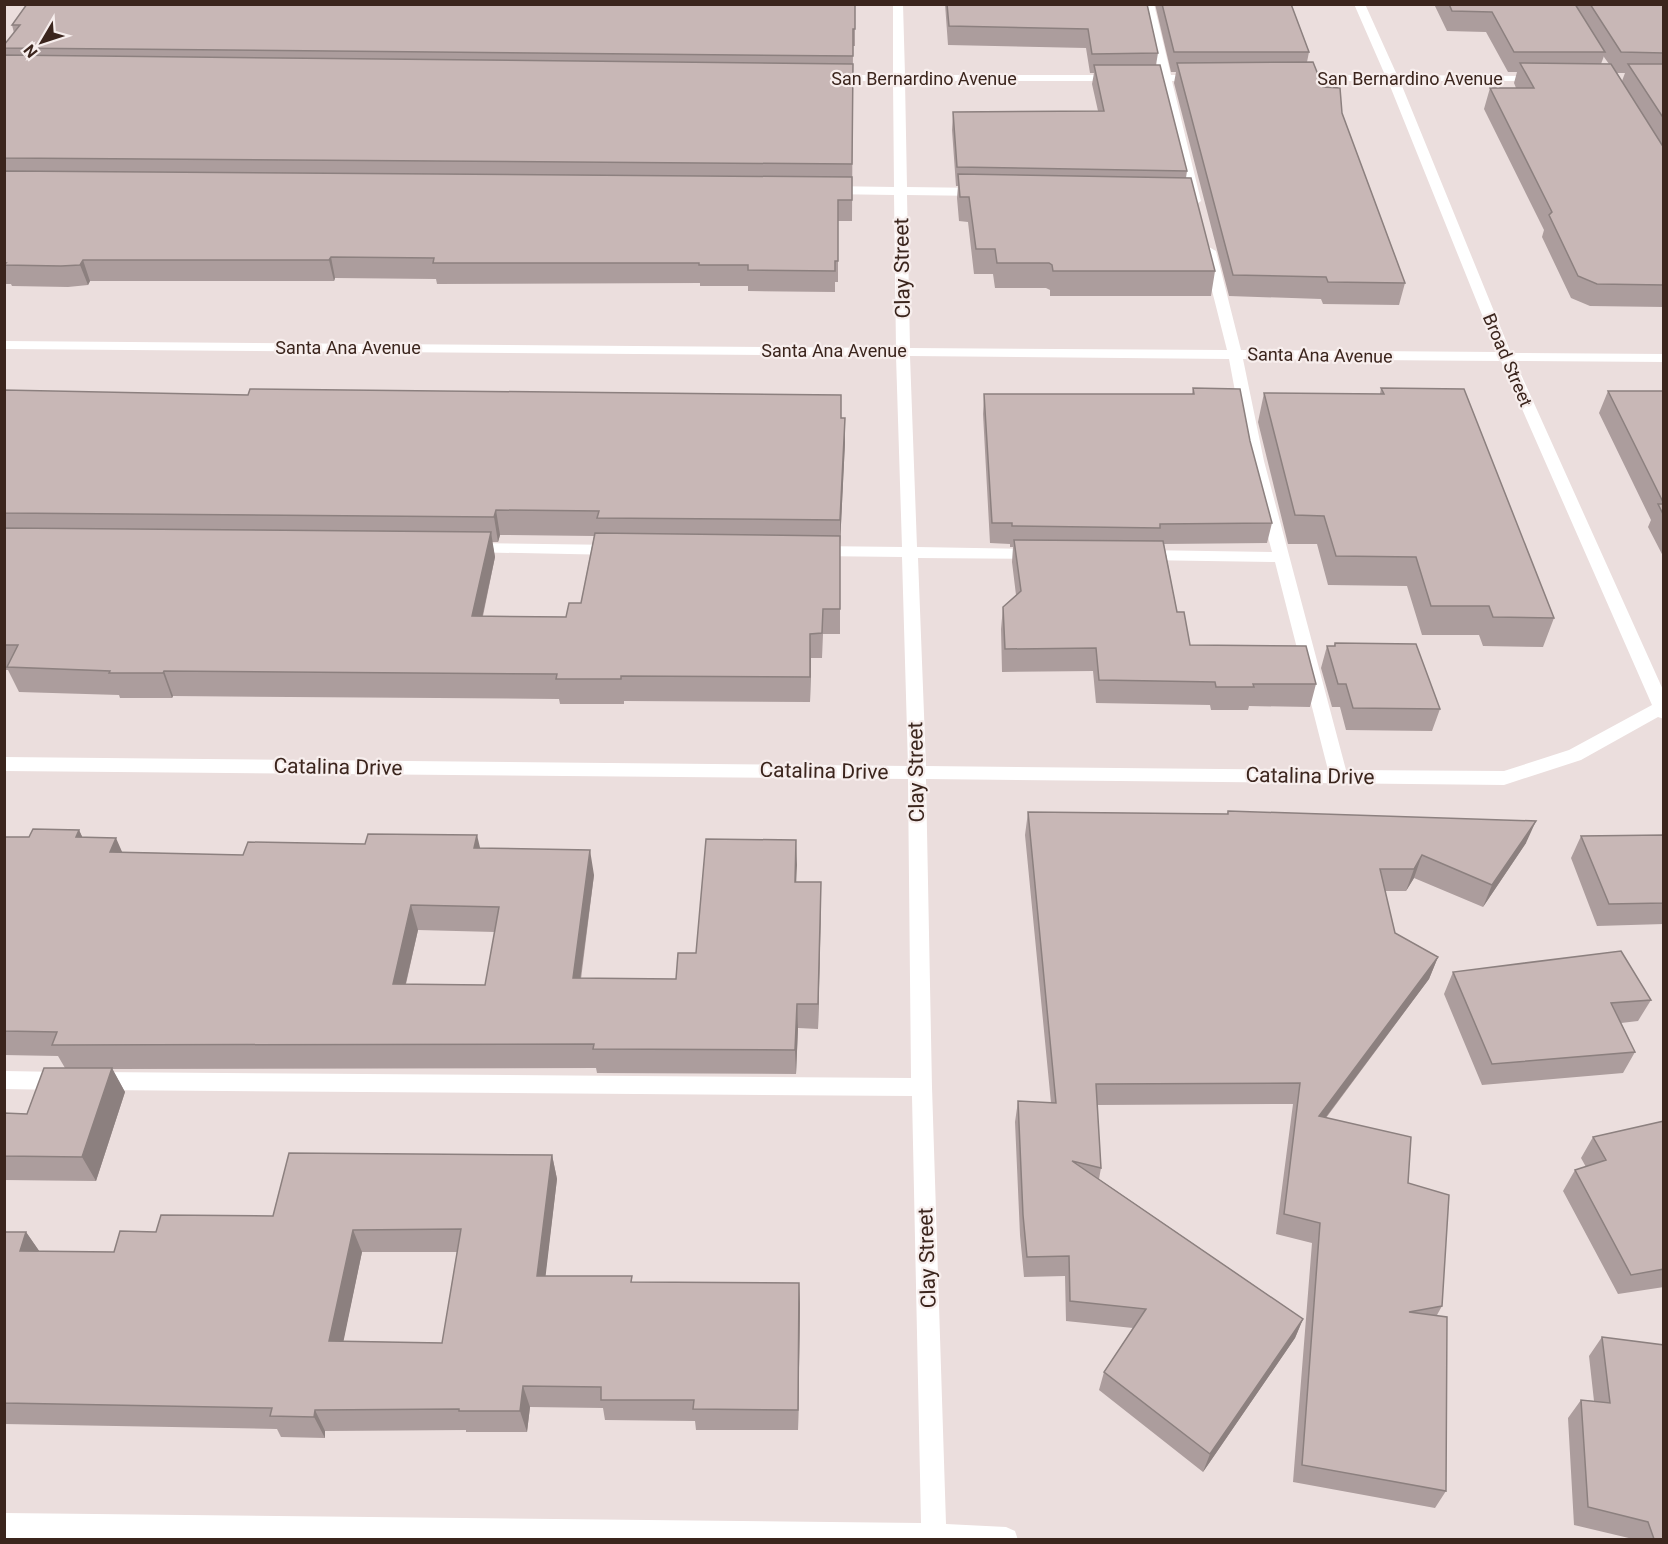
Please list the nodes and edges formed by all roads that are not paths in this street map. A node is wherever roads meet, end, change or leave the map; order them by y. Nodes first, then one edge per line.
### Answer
1 (898, 4) edge
2 (1148, 4) edge
3 (1359, 4) edge
4 (1392, 77) junction
5 (815, 78) edge
6 (1164, 78) junction
7 (1210, 78) edge
8 (1278, 78) edge
9 (1552, 78) edge
10 (899, 79) junction
11 (816, 190) edge
12 (900, 191) junction
13 (994, 193) edge
14 (1200, 219) edge
15 (1206, 241) edge
16 (4, 345) edge
17 (903, 351) junction
18 (1235, 353) junction
19 (1506, 357) junction
20 (1664, 358) edge
21 (457, 548) edge
22 (636, 550) edge
23 (803, 551) edge
24 (910, 552) junction
25 (1054, 554) edge
26 (1126, 555) edge
27 (1281, 557) junction
28 (1662, 709) edge
29 (4, 764) edge
30 (917, 772) junction
31 (1339, 776) junction
32 (4, 1080) edge
33 (922, 1087) junction
34 (4, 1526) edge
35 (483, 1535) edge
36 (934, 1538) edge
37 (1006, 1539) edge

1 - 10 street, Clay Street
2 - 6 street
3 - 4 street, Broad Street
4 - 8 street, San Bernardino Avenue
4 - 9 street, San Bernardino Avenue
4 - 19 street, Broad Street
5 - 10 street, San Bernardino Avenue
6 - 7 street, San Bernardino Avenue
6 - 10 street, San Bernardino Avenue
6 - 14 street
10 - 12 street, Clay Street
11 - 12 street
12 - 13 street
12 - 17 street, Clay Street
15 - 18 street
16 - 17 street, Santa Ana Avenue
17 - 18 street, Santa Ana Avenue
17 - 24 street, Clay Street
18 - 19 street, Santa Ana Avenue
18 - 27 street
19 - 20 street, Santa Ana Avenue
19 - 28 street, Broad Street
21 - 22 street
23 - 24 street
24 - 25 street
24 - 30 street, Clay Street
26 - 27 street
27 - 31 street
28 - 31 street, Catalina Drive
29 - 30 street, Catalina Drive
30 - 31 street, Catalina Drive
30 - 33 street, Clay Street
32 - 33 street
33 - 36 street, Clay Street
34 - 35 street
35 - 36 street
36 - 37 street

